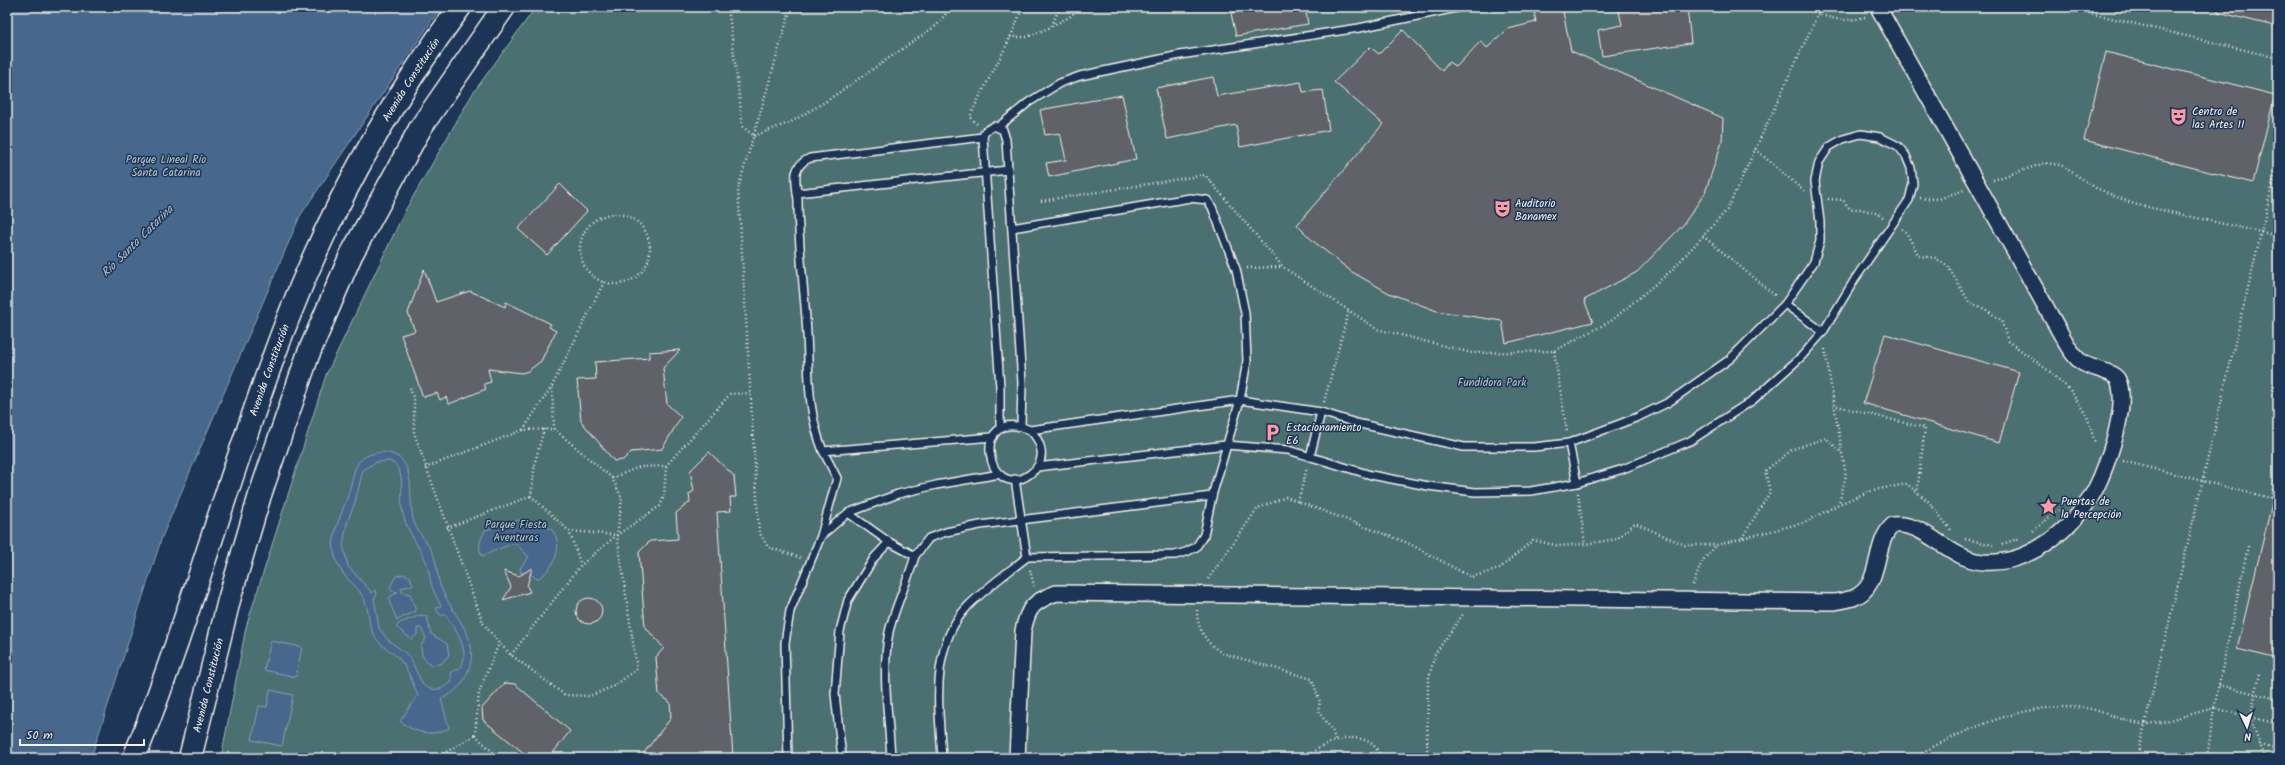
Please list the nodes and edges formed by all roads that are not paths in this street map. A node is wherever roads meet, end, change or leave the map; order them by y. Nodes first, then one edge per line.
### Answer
1 (460, 7) edge
2 (504, 7) edge
3 (1461, 7) edge
4 (1879, 9) edge
5 (998, 127) junction
6 (984, 134) junction
7 (1008, 170) junction
8 (986, 172) junction
9 (798, 192) junction
10 (1012, 228) junction
11 (1785, 304) junction
12 (1823, 332) junction
13 (1240, 400) junction
14 (1321, 412) junction
15 (1021, 426) junction
16 (1000, 429) junction
17 (1030, 430) junction
18 (993, 437) junction
19 (1569, 442) junction
20 (1226, 445) junction
21 (823, 452) junction
22 (1310, 457) junction
23 (1037, 467) junction
24 (1000, 474) junction
25 (1015, 479) junction
26 (1577, 483) junction
27 (1212, 496) junction
28 (848, 513) junction
29 (1022, 521) junction
30 (822, 536) junction
31 (889, 542) junction
32 (915, 556) junction
33 (1027, 557) junction
34 (134, 758) edge
35 (190, 758) edge
36 (788, 758) edge
37 (842, 758) edge
38 (891, 758) edge
39 (942, 758) edge
40 (1017, 758) edge

1 - 34 highway, Avenida Constitución
2 - 35 highway, Avenida Constitución
3 - 5 lane
4 - 40 street
5 - 6 lane
5 - 7 lane
6 - 8 lane
6 - 9 lane
7 - 8 lane
7 - 10 lane
8 - 9 lane
8 - 16 lane
9 - 21 lane
10 - 13 lane
10 - 15 lane
11 - 12 lane
11 - 12 lane
11 - 19 lane
12 - 26 lane
13 - 14 lane
13 - 17 lane
13 - 20 lane
14 - 19 lane
14 - 22 lane
15 - 16 lane
15 - 17 lane
16 - 18 lane
17 - 23 lane
18 - 21 lane
18 - 24 lane
19 - 26 lane
20 - 22 lane
20 - 23 lane
20 - 27 lane
21 - 30 lane
22 - 26 lane
23 - 25 lane
24 - 25 lane
24 - 28 lane
25 - 29 lane
27 - 29 lane
27 - 33 lane
28 - 30 lane
28 - 31 lane
29 - 32 lane
29 - 33 lane
30 - 36 lane
31 - 32 lane
31 - 37 lane
32 - 38 lane
33 - 39 lane

